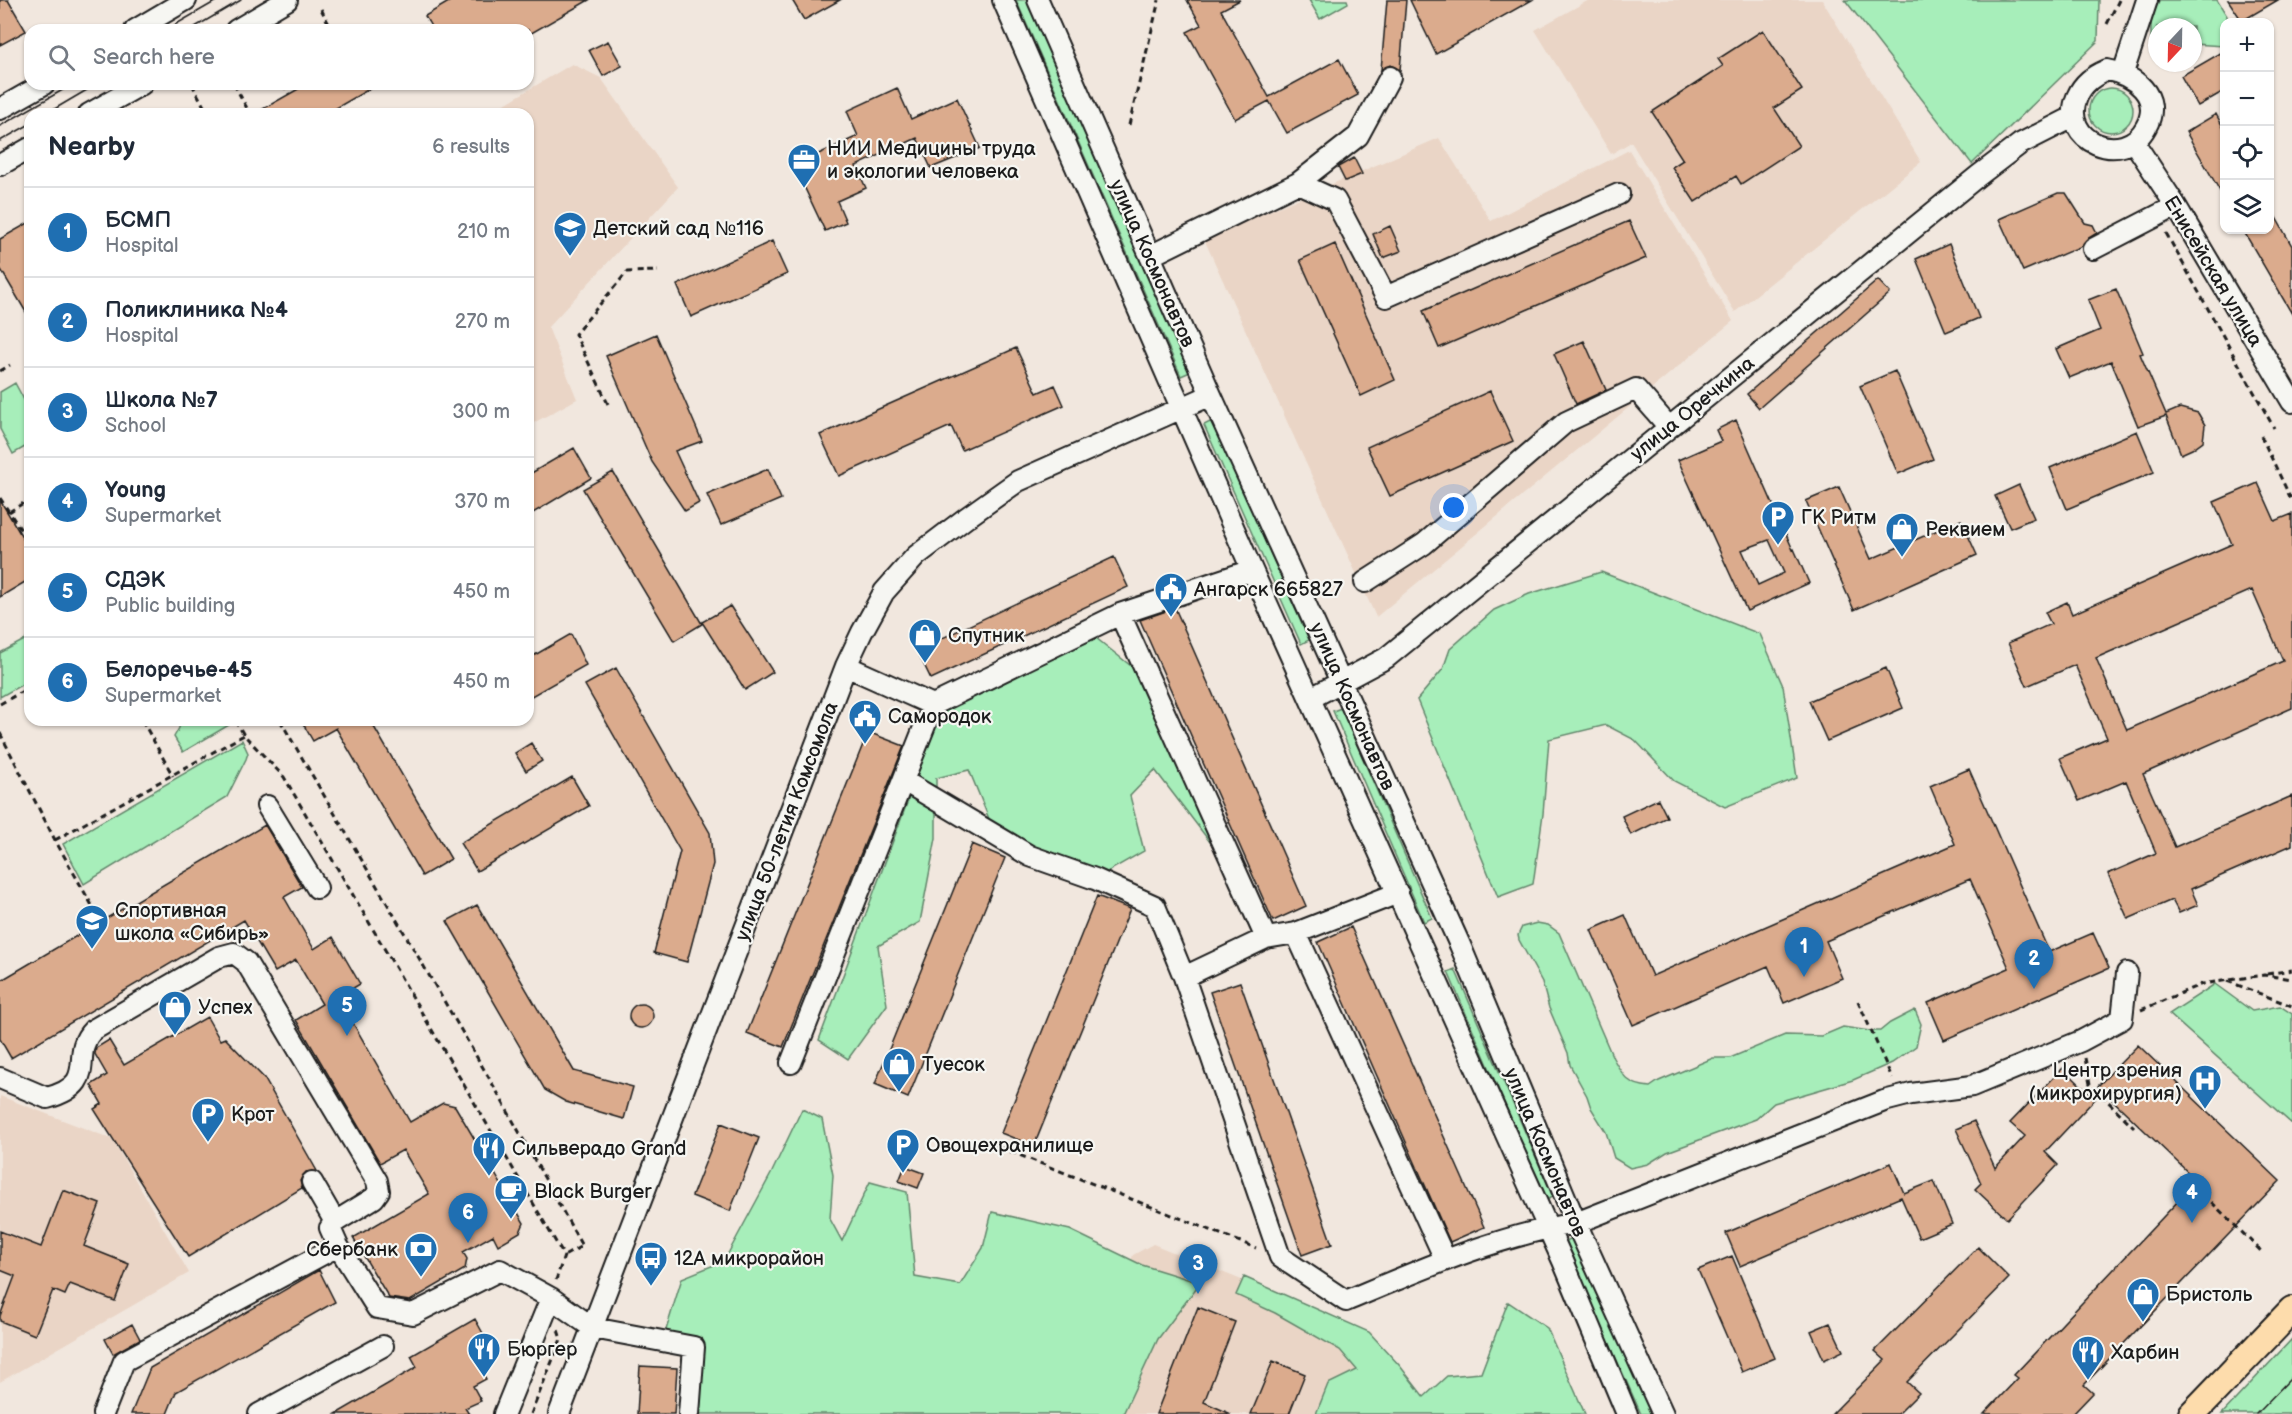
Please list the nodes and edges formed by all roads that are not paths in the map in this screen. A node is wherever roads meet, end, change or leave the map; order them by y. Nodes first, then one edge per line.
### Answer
1 (186, 0) edge
2 (287, 0) edge
3 (1003, 0) edge
4 (1038, 0) edge
5 (2147, 0) edge
6 (145, 24) edge
7 (246, 24) edge
8 (2123, 73) junction
9 (1390, 77) dead end
10 (33, 90) edge
11 (131, 90) edge
12 (100, 108) edge
13 (0, 109) edge
14 (2073, 117) junction
15 (2134, 142) junction
16 (24, 151) edge
17 (0, 165) edge
18 (1298, 183) junction
19 (1619, 194) dead end
20 (2176, 206) junction
21 (2093, 249) dead end
22 (1150, 256) junction
23 (1211, 395) junction
24 (2292, 402) edge
25 (1181, 407) junction
26 (1668, 426) junction
27 (1252, 570) junction
28 (1365, 582) dead end
29 (1120, 614) junction
30 (846, 666) junction
31 (1342, 682) junction
32 (1311, 698) junction
33 (933, 705) junction
34 (904, 780) junction
35 (267, 806) dead end
36 (316, 888) dead end
37 (1398, 893) junction
38 (1296, 933) junction
39 (1266, 938) junction
40 (2127, 973) dead end
41 (1184, 976) junction
42 (791, 1063) dead end
43 (0, 1078) edge
44 (312, 1182) dead end
45 (335, 1222) junction
46 (1576, 1223) junction
47 (1548, 1228) junction
48 (338, 1246) junction
49 (1445, 1259) junction
50 (551, 1298) junction
51 (2292, 1310) edge
52 (593, 1328) junction
53 (383, 1346) dead end
54 (103, 1414) edge
55 (259, 1414) edge
56 (504, 1414) edge
57 (559, 1414) edge
58 (689, 1414) edge
59 (1627, 1414) edge
60 (1663, 1414) edge
61 (2192, 1414) edge

1 - 6 street
2 - 7 street
3 - 25 street, улица Космонавтов
4 - 22 street, улица Космонавтов
5 - 8 street
8 - 14 street
8 - 15 street
9 - 18 street
10 - 13 street
11 - 12 street
14 - 15 street
14 - 26 street, улица Оречкина
15 - 20 street, Енисейская улица
16 - 17 street
18 - 19 street
18 - 22 street
20 - 21 street
20 - 24 street, Енисейская улица
22 - 23 street, улица Космонавтов
23 - 25 street, улица 50-летия Комсомола
23 - 31 street, улица Космонавтов
25 - 27 street, улица Космонавтов
25 - 30 street, улица 50-летия Комсомола
26 - 28 street
26 - 31 street, улица Оречкина
27 - 29 street
27 - 32 street, улица Космонавтов
29 - 33 street
29 - 39 street
30 - 33 street
30 - 52 street, улица 50-летия Комсомола
31 - 32 street, улица Оречкина
31 - 46 street, улица Космонавтов
32 - 37 street, улица Космонавтов
33 - 34 street
34 - 41 street
34 - 42 street
35 - 36 street
37 - 38 street
37 - 47 street, улица Космонавтов
38 - 39 street
38 - 49 street
39 - 41 street
40 - 46 street
41 - 49 street
43 - 45 street
44 - 45 street
45 - 48 street
46 - 47 street
46 - 60 street, улица Космонавтов
47 - 49 street
47 - 59 street, улица Космонавтов
48 - 50 street
48 - 54 street
50 - 52 street
50 - 56 street
51 - 61 main road
52 - 57 street, улица 50-летия Комсомола
52 - 58 street
53 - 55 street

